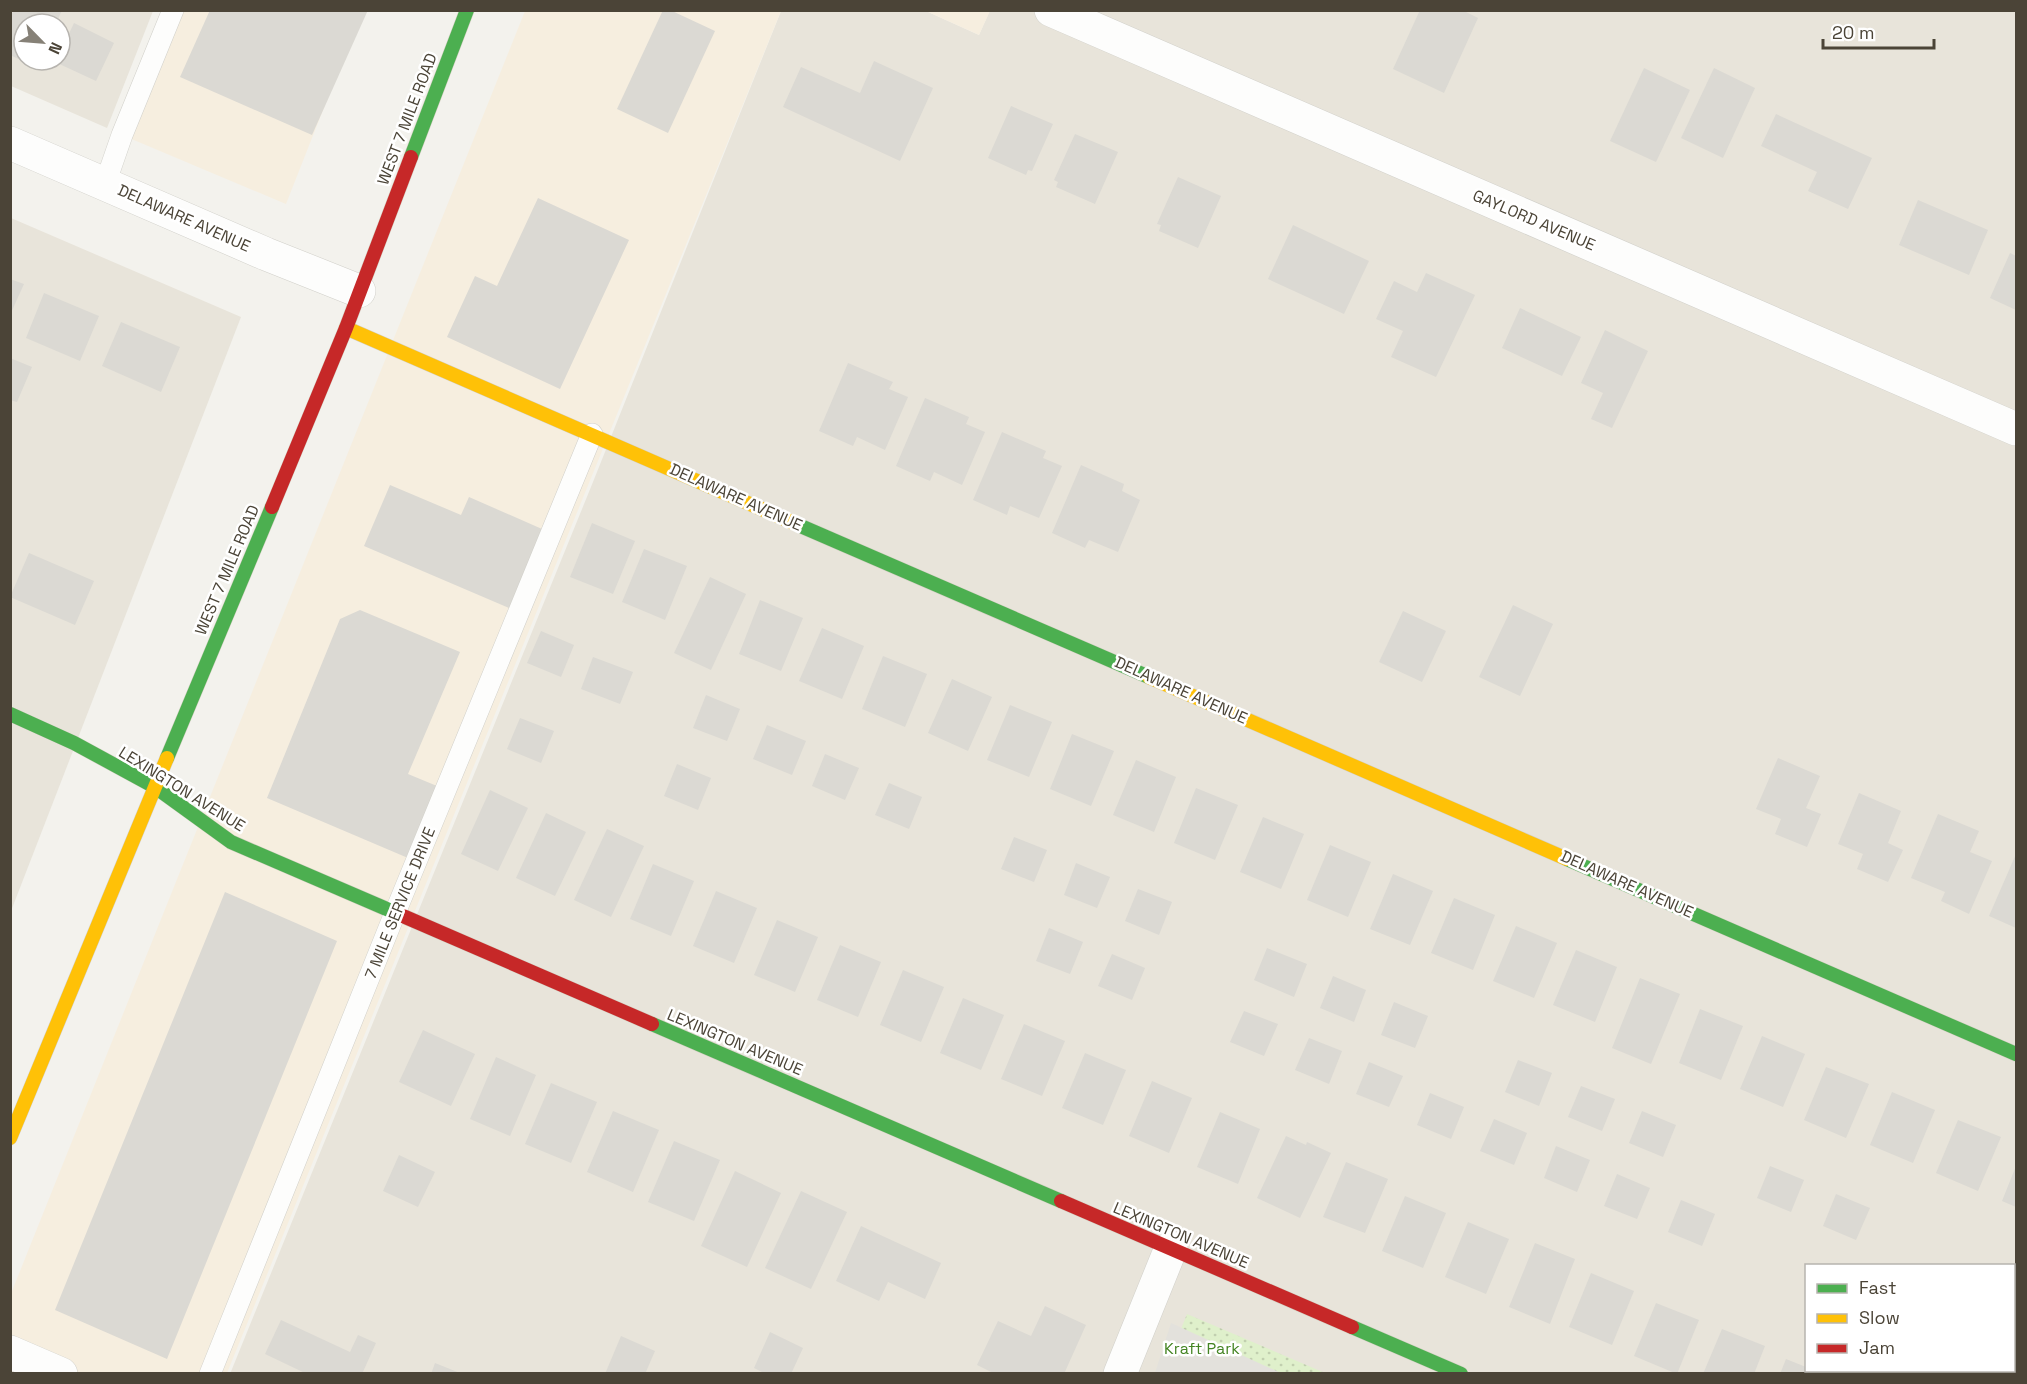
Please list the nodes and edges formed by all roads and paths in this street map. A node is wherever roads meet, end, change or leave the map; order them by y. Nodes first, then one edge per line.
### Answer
1 (173, 10) edge
2 (467, 10) edge
3 (1051, 10) edge
4 (10, 143) edge
5 (105, 184) junction
6 (359, 291) junction
7 (346, 328) junction
8 (2016, 429) edge
9 (592, 434) junction
10 (10, 714) edge
11 (155, 787) junction
12 (395, 913) junction
13 (2016, 1054) edge
14 (10, 1138) edge
15 (1171, 1248) junction
16 (10, 1352) edge
17 (61, 1374) edge
18 (210, 1374) edge
19 (1120, 1374) edge
20 (1461, 1374) edge

1 - 5 lane
2 - 6 street, WEST 7 MILE ROAD
3 - 8 street, GAYLORD AVENUE
4 - 5 street, DELAWARE AVENUE
5 - 6 street, DELAWARE AVENUE
6 - 7 street, WEST 7 MILE ROAD
7 - 9 street, DELAWARE AVENUE
7 - 11 street, WEST 7 MILE ROAD
9 - 12 lane, 7 MILE SERVICE DRIVE
9 - 13 street, DELAWARE AVENUE
10 - 11 street, LEXINGTON AVENUE
11 - 12 street, LEXINGTON AVENUE
11 - 14 street, WEST 7 MILE ROAD
12 - 15 street, LEXINGTON AVENUE
12 - 18 lane, 7 MILE SERVICE DRIVE
15 - 19 street
15 - 20 street, LEXINGTON AVENUE
16 - 17 street

